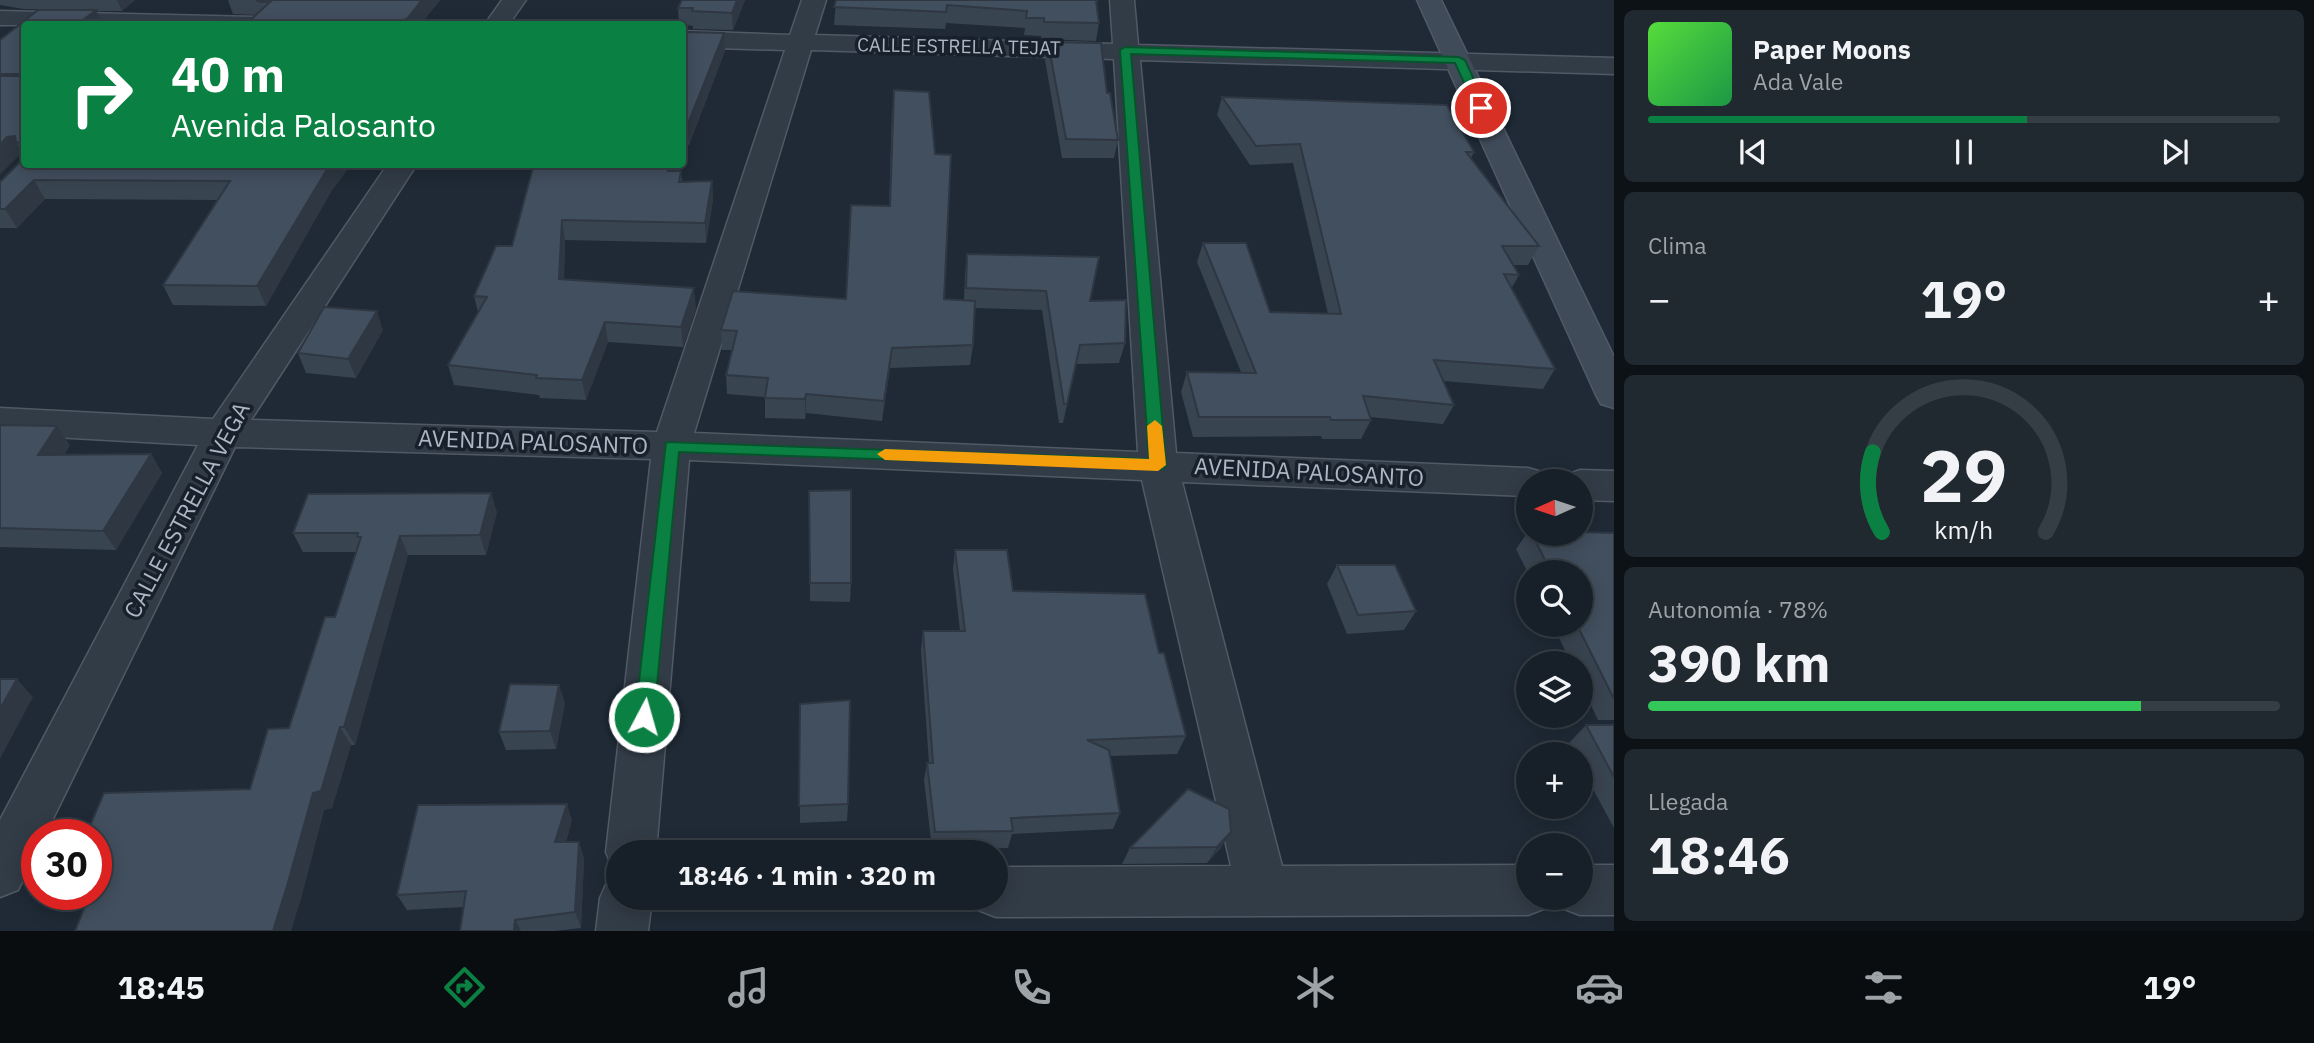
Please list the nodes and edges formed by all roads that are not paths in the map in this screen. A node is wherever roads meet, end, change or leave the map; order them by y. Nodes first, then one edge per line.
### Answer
1 (514, 0) edge
2 (814, 0) edge
3 (1122, 0) edge
4 (1429, 0) edge
5 (0, 19) edge
6 (90, 21) edge
7 (499, 21) edge
8 (686, 39) edge
9 (801, 42) junction
10 (1125, 50) junction
11 (1459, 60) junction
12 (1614, 66) edge
13 (400, 168) edge
14 (1614, 395) edge
15 (0, 421) edge
16 (223, 433) junction
17 (671, 446) junction
18 (1158, 465) junction
19 (1516, 481) edge
20 (1593, 485) edge
21 (1614, 486) edge
22 (632, 840) edge
23 (0, 872) edge
24 (1516, 890) edge
25 (1593, 890) edge
26 (1614, 890) edge
27 (1263, 891) junction
28 (1008, 892) edge
29 (625, 910) edge
30 (622, 931) edge

1 - 7 street
2 - 9 street
3 - 10 street
4 - 11 street
5 - 6 street
8 - 9 street, CALLE ESTRELLA TEJAT
9 - 10 street, CALLE ESTRELLA TEJAT
9 - 17 street
10 - 11 street, CALLE ESTRELLA TEJAT
10 - 18 street
11 - 12 street, CALLE ESTRELLA TEJAT
11 - 14 street
13 - 16 street, CALLE ESTRELLA VEGA
15 - 16 street, AVENIDA PALOSANTO
16 - 17 street, AVENIDA PALOSANTO
16 - 23 street, CALLE ESTRELLA VEGA
17 - 18 street, AVENIDA PALOSANTO
17 - 22 street
18 - 19 street, AVENIDA PALOSANTO
18 - 27 street
20 - 21 street
24 - 27 street
25 - 26 street
27 - 28 street
29 - 30 street

